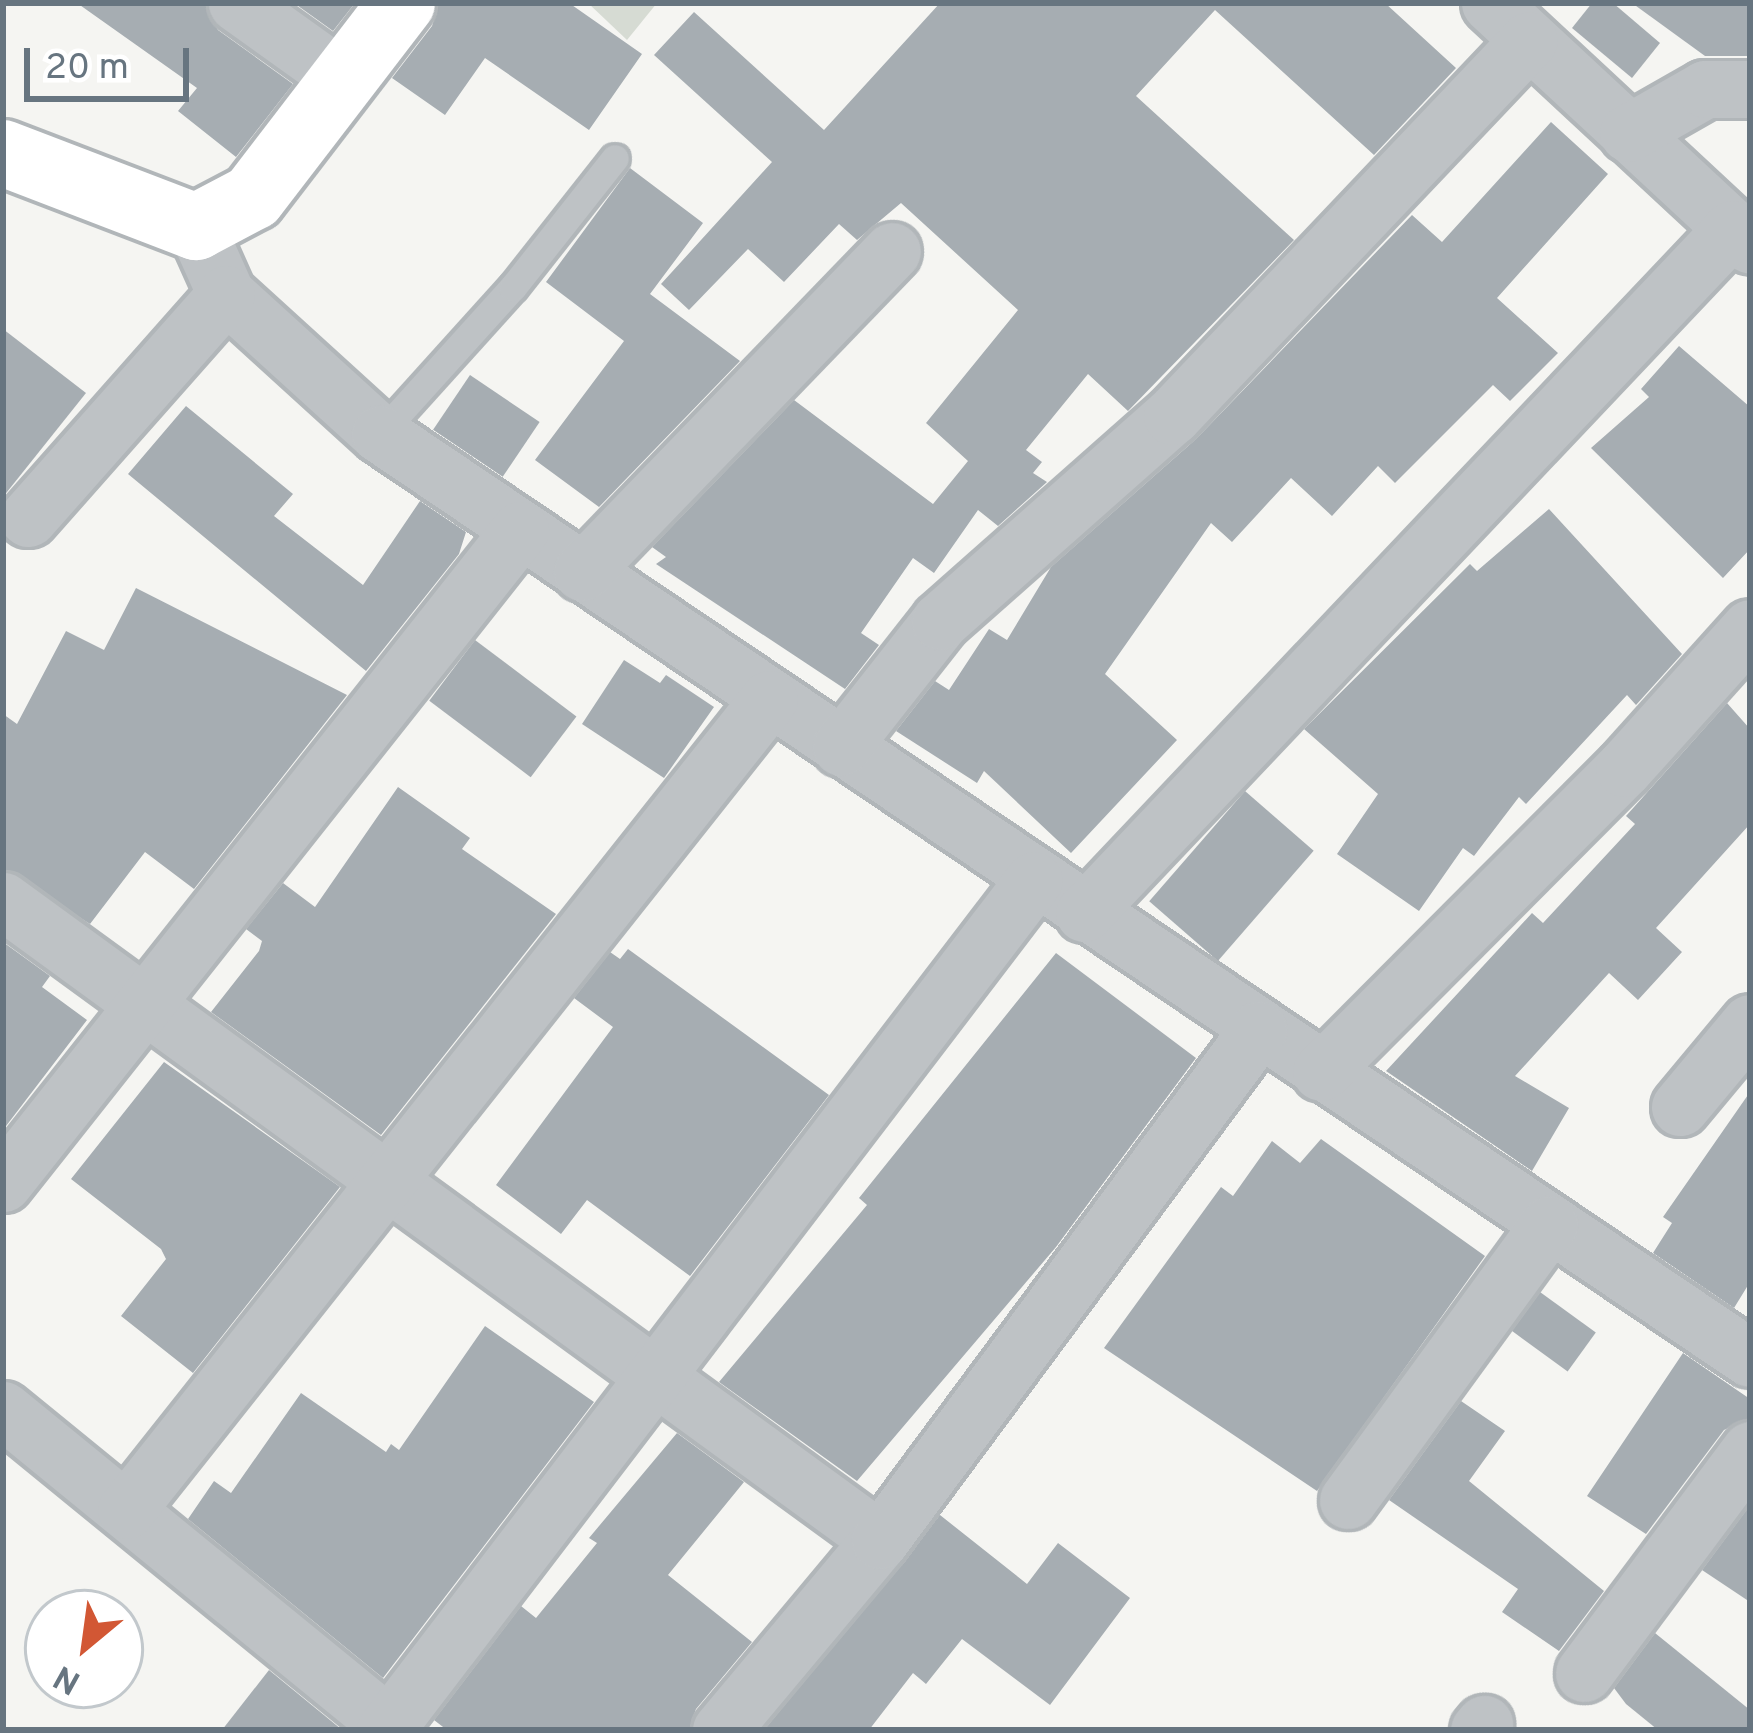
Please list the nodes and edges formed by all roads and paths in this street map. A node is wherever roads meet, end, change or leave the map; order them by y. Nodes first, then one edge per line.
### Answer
1 (237, 3) edge
2 (402, 3) edge
3 (1510, 22) edge
4 (343, 79) junction
5 (1750, 89) edge
6 (1628, 134) junction
7 (3, 153) edge
8 (615, 158) dead end
9 (196, 227) junction
10 (1741, 237) edge
11 (892, 251) dead end
12 (226, 294) junction
13 (380, 434) junction
14 (11, 526) edge
15 (520, 530) junction
16 (582, 572) junction
17 (1750, 628) edge
18 (770, 699) junction
19 (842, 747) junction
20 (1034, 880) junction
21 (3, 901) edge
22 (1084, 913) junction
23 (140, 1001) junction
24 (1750, 1023) edge
25 (1258, 1030) junction
26 (1321, 1072) junction
27 (1680, 1107) dead end
28 (389, 1182) junction
29 (3, 1183) edge
30 (1549, 1224) junction
31 (1750, 1358) edge
32 (655, 1376) junction
33 (3, 1410) edge
34 (1750, 1450) edge
35 (1348, 1500) dead end
36 (127, 1510) junction
37 (880, 1540) junction
38 (1584, 1673) dead end
39 (389, 1728) edge
40 (721, 1730) edge

1 - 4 street
2 - 4 street
3 - 6 street
3 - 19 street
4 - 9 street
5 - 6 street
6 - 10 street
7 - 9 street
8 - 13 lane
9 - 12 street
10 - 22 street
11 - 16 street
12 - 13 street
12 - 14 street
13 - 15 street
15 - 16 street
15 - 23 street
16 - 18 street
17 - 26 street
18 - 19 street
18 - 28 street
19 - 20 street
20 - 22 street
20 - 32 street
21 - 23 street
22 - 25 street
23 - 28 street
23 - 29 street
24 - 27 street
25 - 26 street
25 - 37 street
26 - 30 street
28 - 32 street
28 - 36 street
30 - 31 street
30 - 35 street
32 - 37 street
32 - 39 street
33 - 36 street
34 - 38 street
36 - 39 street
37 - 40 street

